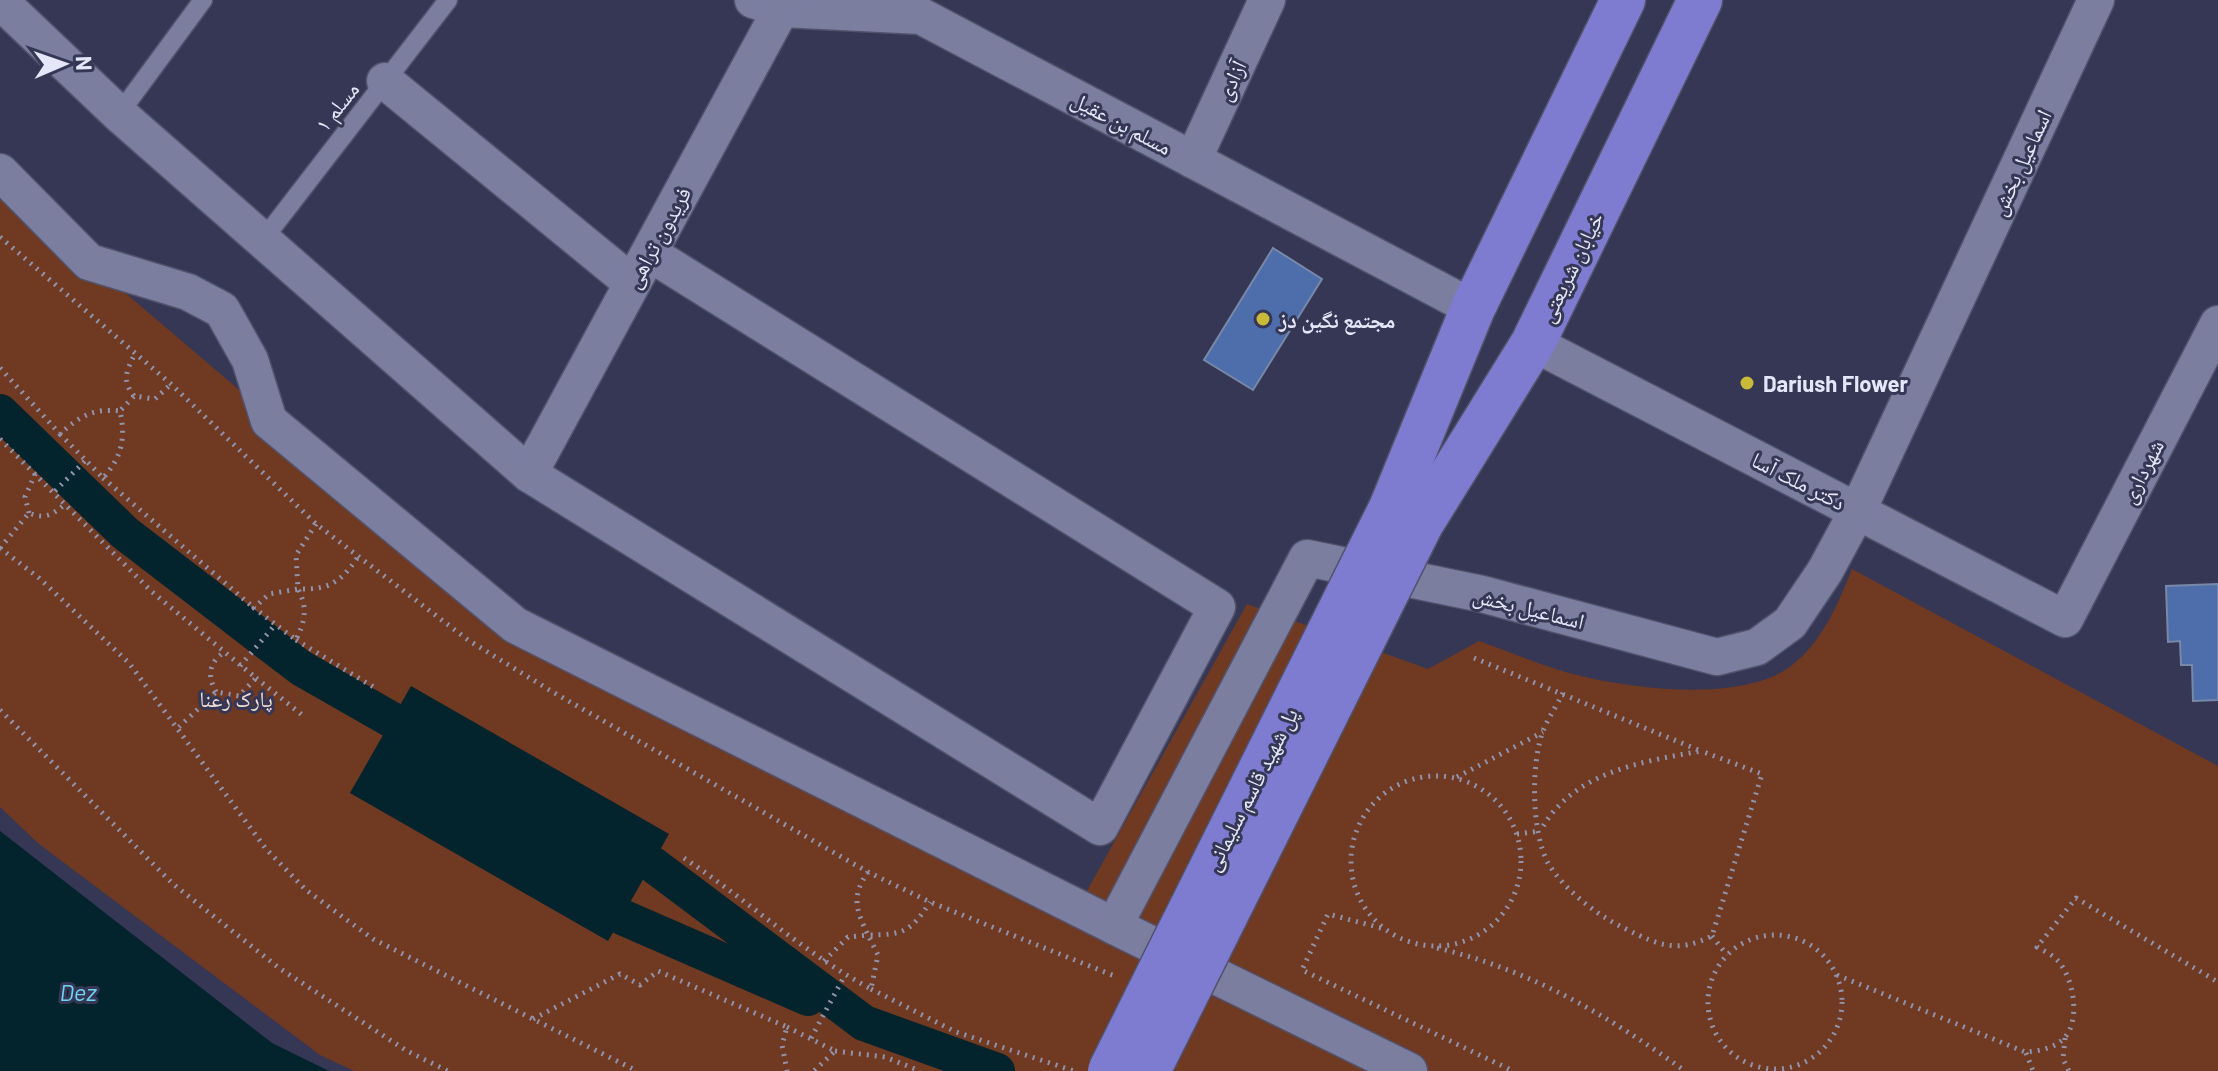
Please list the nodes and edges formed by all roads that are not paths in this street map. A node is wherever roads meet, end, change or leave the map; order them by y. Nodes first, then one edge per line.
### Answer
1 (203, 0) edge
2 (448, 0) edge
3 (1267, 0) edge
4 (1623, 0) edge
5 (1700, 0) edge
6 (2096, 0) edge
7 (0, 1) edge
8 (774, 3) edge
9 (925, 8) edge
10 (385, 81) junction
11 (119, 114) junction
12 (1193, 160) junction
13 (0, 172) edge
14 (262, 241) junction
15 (640, 268) junction
16 (1473, 308) junction
17 (2218, 324) edge
18 (1533, 343) junction
19 (529, 474) junction
20 (1858, 510) junction
21 (1406, 516) junction
22 (2065, 619) joint
23 (1114, 926) junction
24 (1110, 1071) edge
25 (1148, 1071) edge
26 (1409, 1071) edge

1 - 11 lane
2 - 10 lane, مسلم ۱
3 - 12 street, آزادی
4 - 16 main road
5 - 18 main road, خیابان شریعتی
6 - 20 street, اسماعیل بخش
7 - 11 street
8 - 9 street, مسلم بن عقیل
8 - 15 street, فریدون تراهی
9 - 12 street, مسلم بن عقیل
10 - 14 lane, مسلم ۱
10 - 15 street
11 - 14 street
12 - 16 street, مسلم بن عقیل
13 - 23 street
14 - 19 street
15 - 19 street, فریدون تراهی
15 - 19 street
16 - 21 main road
17 - 22 street, شهرداری
18 - 20 street, دکتر ملک آسا
18 - 21 main road, خیابان شریعتی
20 - 22 street, دکتر ملک آسا
20 - 23 street, اسماعیل بخش
21 - 24 main road, پل شهید قاسم سلیمانی, bridge
21 - 25 main road, پل شهید قاسم سلیمانی, bridge
23 - 26 street

